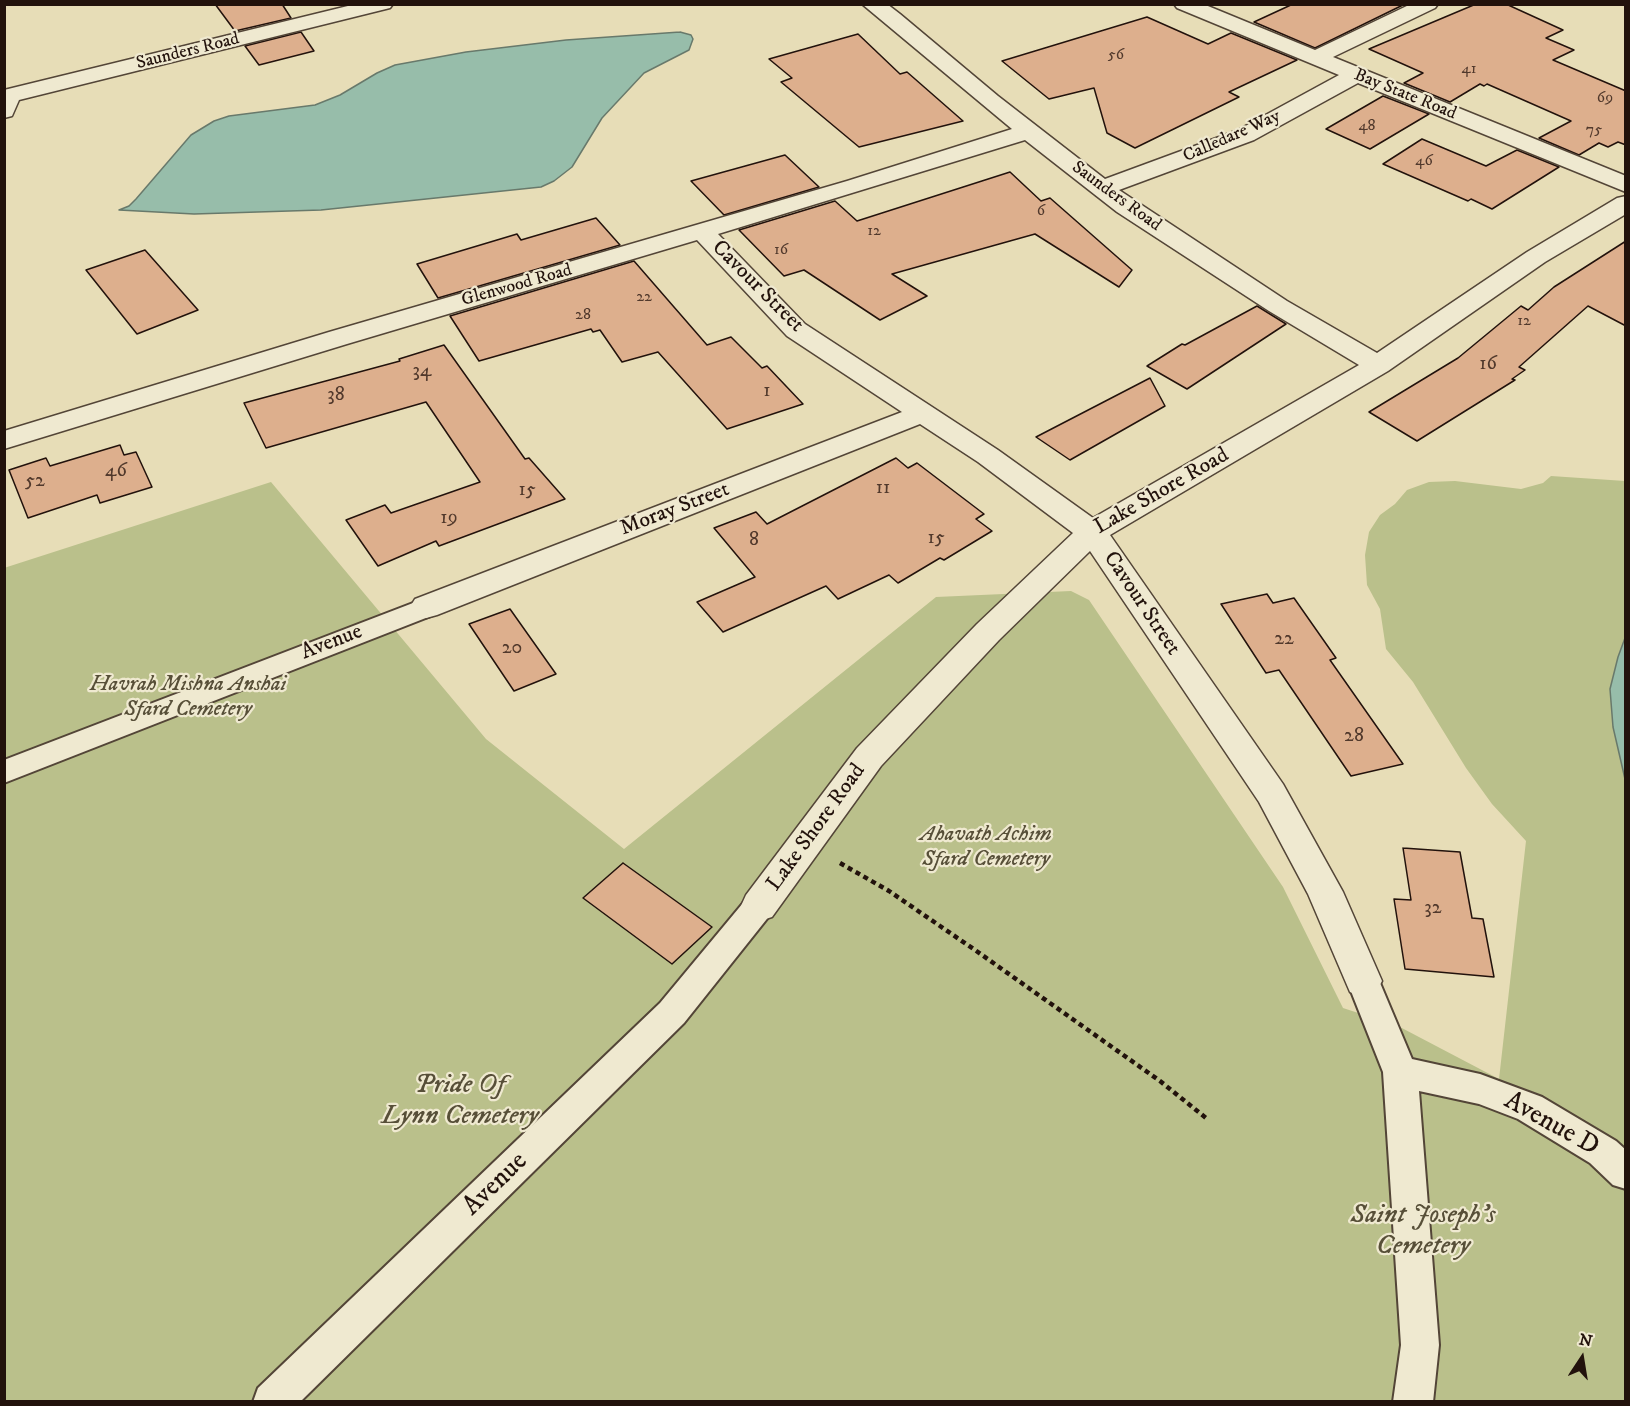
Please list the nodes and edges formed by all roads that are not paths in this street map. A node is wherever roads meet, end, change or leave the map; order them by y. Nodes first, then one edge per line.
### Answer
1 (383, 4) edge
2 (872, 4) edge
3 (1184, 4) edge
4 (1428, 4) edge
5 (1315, 58) junction
6 (1356, 75) junction
7 (6, 101) edge
8 (1029, 131) junction
9 (1626, 185) edge
10 (1103, 188) junction
11 (1626, 203) edge
12 (702, 231) junction
13 (1378, 365) junction
14 (924, 413) junction
15 (4, 440) edge
16 (1092, 532) junction
17 (426, 607) joint
18 (4, 772) edge
19 (759, 906) joint
20 (1363, 981) joint
21 (1400, 1072) junction
22 (1626, 1173) edge
23 (272, 1401) edge
24 (1413, 1401) edge

1 - 7 street, Saunders Road
2 - 8 street, Saunders Road
3 - 5 street, Bay State Road
4 - 5 street
5 - 6 street, Bay State Road
6 - 9 street, Bay State Road
6 - 10 street, Calledare Way
8 - 10 street, Saunders Road
8 - 12 street, Glenwood Road
10 - 13 street, Saunders Road
11 - 13 street, Lake Shore Road
12 - 14 street, Cavour Street
12 - 15 street, Glenwood Road
13 - 16 street, Lake Shore Road
14 - 16 street, Cavour Street
14 - 17 street, Moray Street
16 - 19 street, Lake Shore Road
16 - 20 street, Cavour Street
17 - 18 lane, Avenue
19 - 23 lane, Avenue
20 - 21 lane
21 - 22 lane, Avenue D
21 - 24 lane

